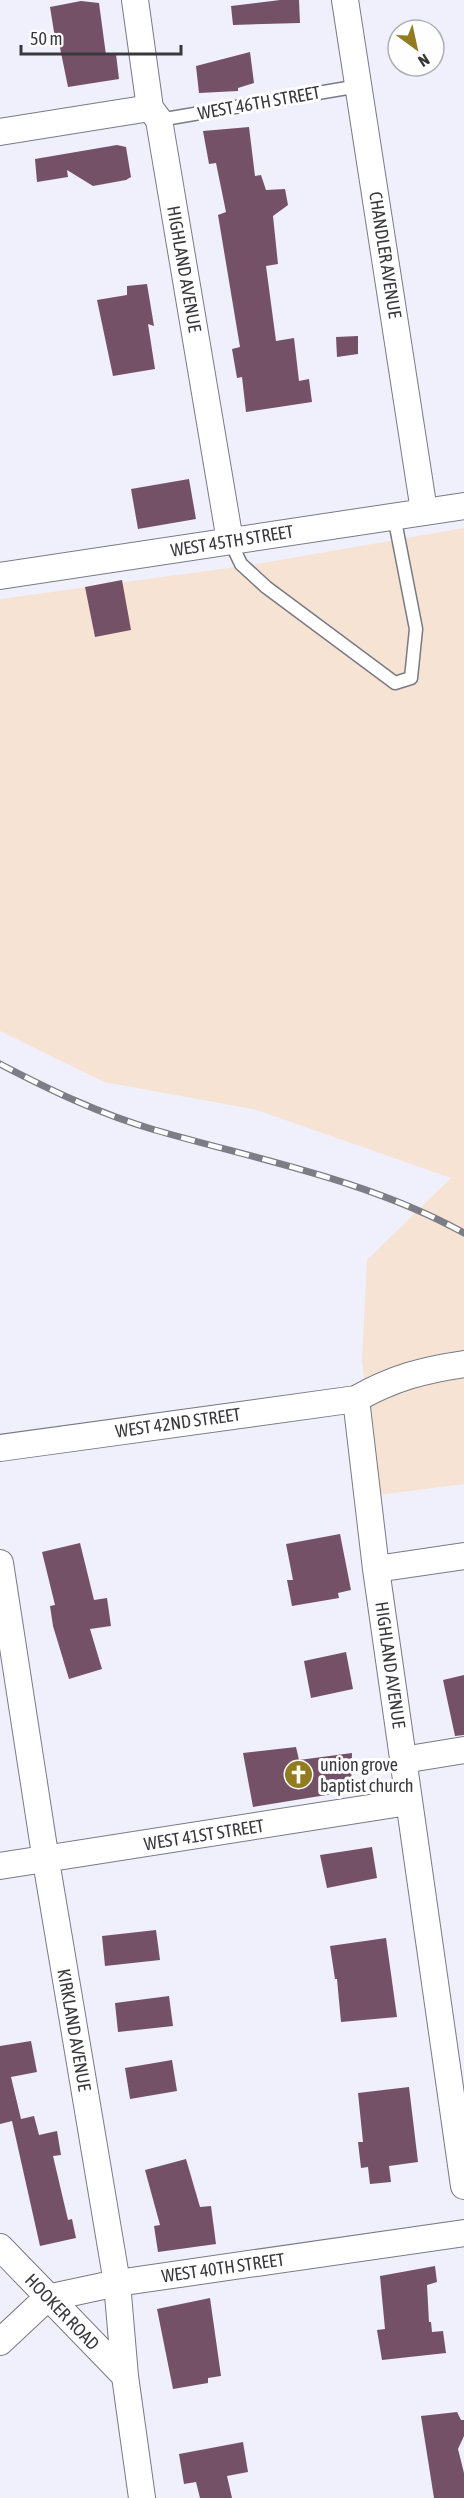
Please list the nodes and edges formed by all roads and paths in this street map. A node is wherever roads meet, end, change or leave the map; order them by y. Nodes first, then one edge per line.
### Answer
1 (135, 0) edge
2 (345, 0) edge
3 (359, 86) junction
4 (155, 114) junction
5 (0, 132) edge
6 (464, 506) edge
7 (424, 511) junction
8 (394, 516) junction
9 (230, 541) junction
10 (0, 576) edge
11 (464, 1364) edge
12 (356, 1399) junction
13 (0, 1448) edge
14 (464, 1556) edge
15 (0, 1563) edge
16 (376, 1569) junction
17 (464, 1750) edge
18 (403, 1760) junction
19 (408, 1803) junction
20 (46, 1861) junction
21 (0, 1866) edge
22 (464, 2186) edge
23 (464, 2233) edge
24 (0, 2247) edge
25 (117, 2283) junction
26 (47, 2298) junction
27 (0, 2342) edge
28 (125, 2376) junction
29 (142, 2498) edge

1 - 4 street, HIGHLAND AVENUE
2 - 3 street, CHANDLER AVENUE
3 - 4 lane, WEST 46TH STREET
3 - 7 street, CHANDLER AVENUE
4 - 5 street, WEST 46TH STREET
4 - 9 street, HIGHLAND AVENUE
6 - 7 street, WEST 45TH STREET
7 - 8 street, WEST 45TH STREET
8 - 9 street, WEST 45TH STREET
8 - 9 lane
9 - 10 street, WEST 45TH STREET
11 - 12 street
12 - 13 street, WEST 42ND STREET
12 - 16 street, HIGHLAND AVENUE
14 - 16 street
15 - 20 street, KIRKLAND AVENUE
16 - 18 street, HIGHLAND AVENUE
17 - 18 street
18 - 19 street, HIGHLAND AVENUE
19 - 20 street, WEST 41ST STREET
19 - 22 street, HIGHLAND AVENUE
20 - 21 street, WEST 41ST STREET
20 - 25 street, KIRKLAND AVENUE
23 - 25 street, WEST 40TH STREET
24 - 26 street, HOOKER ROAD
25 - 26 street, WEST 40TH STREET
25 - 28 street, KIRKLAND AVENUE
26 - 27 street
26 - 28 street, HOOKER ROAD
28 - 29 street, KIRKLAND AVENUE

